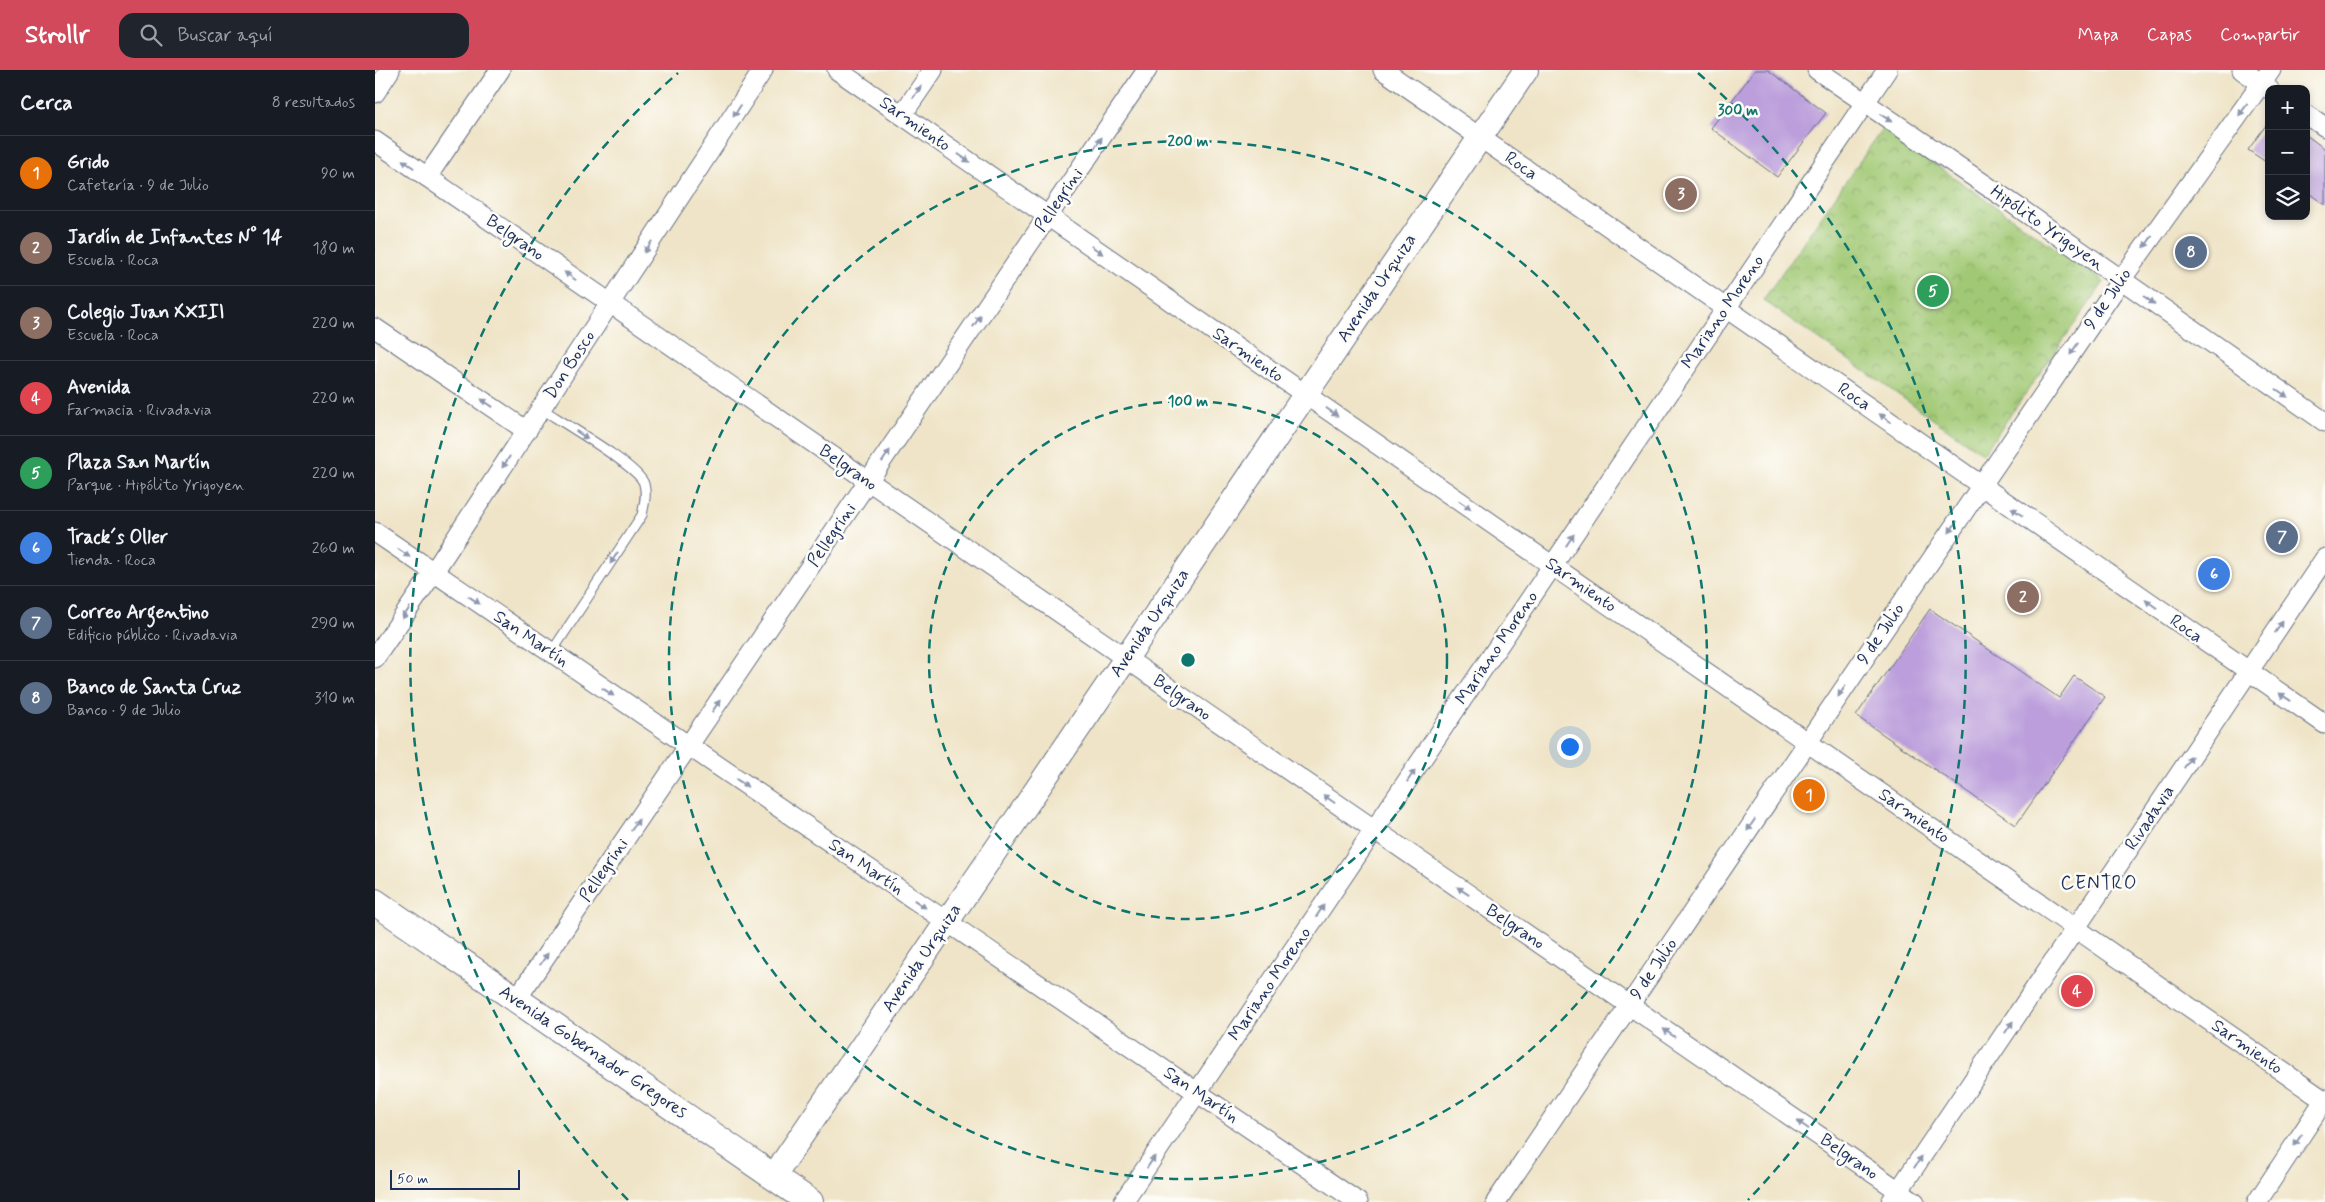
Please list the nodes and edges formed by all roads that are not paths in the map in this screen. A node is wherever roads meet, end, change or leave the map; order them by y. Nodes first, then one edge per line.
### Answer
1 (390, 70) edge
2 (500, 70) edge
3 (763, 70) edge
4 (837, 70) edge
5 (933, 70) edge
6 (1147, 70) edge
7 (1383, 70) edge
8 (1526, 70) edge
9 (1817, 70) edge
10 (1887, 70) edge
11 (2242, 70) edge
12 (2267, 81) edge
13 (375, 92) edge
14 (1864, 103) junction
15 (902, 115) junction
16 (2310, 117) edge
17 (2325, 127) edge
18 (1480, 137) junction
19 (375, 141) edge
20 (427, 177) junction
21 (1048, 216) junction
22 (2121, 280) junction
23 (610, 304) junction
24 (1725, 309) junction
25 (375, 328) edge
26 (1305, 394) junction
27 (542, 409) junction
28 (2325, 422) edge
29 (527, 431) junction
30 (868, 482) junction
31 (1981, 486) junction
32 (375, 532) edge
33 (2325, 558) edge
34 (1552, 565) junction
35 (433, 573) junction
36 (551, 653) junction
37 (375, 658) edge
38 (1125, 659) junction
39 (2248, 672) junction
40 (2325, 724) edge
41 (1808, 742) junction
42 (688, 746) junction
43 (1374, 830) junction
44 (375, 902) edge
45 (947, 922) junction
46 (2076, 928) junction
47 (516, 1000) junction
48 (1629, 1005) junction
49 (1197, 1093) junction
50 (2325, 1100) edge
51 (774, 1176) junction
52 (1895, 1196) edge
53 (811, 1202) edge
54 (1123, 1202) edge
55 (1358, 1202) edge
56 (1496, 1202) edge
57 (1915, 1202) edge
58 (2257, 1202) edge

1 - 13 street
2 - 20 street
3 -> 23 street, Don Bosco
4 - 15 street, Sarmiento
15 -> 5 street
21 -> 6 street, Pellegrini
7 - 18 street, Roca
8 - 18 street, Avenida Urquiza
9 - 14 street, Hipólito Yrigoyen
10 - 14 street, Mariano Moreno
11 - 12 street
12 -> 22 street, 9 de Julio
14 -> 22 street, Hipólito Yrigoyen
14 - 24 street, Mariano Moreno
15 -> 21 street, Sarmiento
16 - 17 street
18 - 24 street, Roca
18 - 26 street, Avenida Urquiza
20 -> 19 street, Belgrano
23 -> 20 street, Belgrano
21 -> 26 street, Sarmiento
30 -> 21 street, Pellegrini
22 -> 28 street, Hipólito Yrigoyen
22 -> 31 street, 9 de Julio
23 - 27 street, Don Bosco
23 - 30 street, Belgrano
31 -> 24 street, Roca
34 -> 24 street, Mariano Moreno
29 -> 25 street
26 -> 34 street, Sarmiento
26 - 38 street, Avenida Urquiza
27 - 29 street, Don Bosco
27 -> 36 lane
29 -> 35 street, Don Bosco
30 - 38 street, Belgrano
42 -> 30 street, Pellegrini
39 -> 31 street, Roca
31 -> 41 street, 9 de Julio
32 -> 35 street, San Martín
39 -> 33 street, Rivadavia
34 - 41 street, Sarmiento
43 -> 34 street, Mariano Moreno
35 -> 36 street, San Martín
35 -> 37 street, Don Bosco
36 -> 42 street, San Martín
43 -> 38 street, Belgrano
38 - 45 street, Avenida Urquiza
40 -> 39 street, Roca
46 -> 39 street, Rivadavia
41 - 46 street, Sarmiento
41 -> 48 street, 9 de Julio
42 -> 45 street, San Martín
47 -> 42 street, Pellegrini
48 -> 43 street, Belgrano
49 -> 43 street, Mariano Moreno
44 - 47 main road, Avenida Gobernador Gregores
45 - 49 street, San Martín
45 - 51 street, Avenida Urquiza
46 - 50 street, Sarmiento
52 -> 46 street, Rivadavia
47 - 51 main road, Avenida Gobernador Gregores
52 -> 48 street, Belgrano
48 - 56 street, 9 de Julio
54 -> 49 street, Mariano Moreno
49 - 55 street, San Martín
50 -> 58 street
51 - 53 main road, Avenida Gobernador Gregores
52 - 57 street, Belgrano

